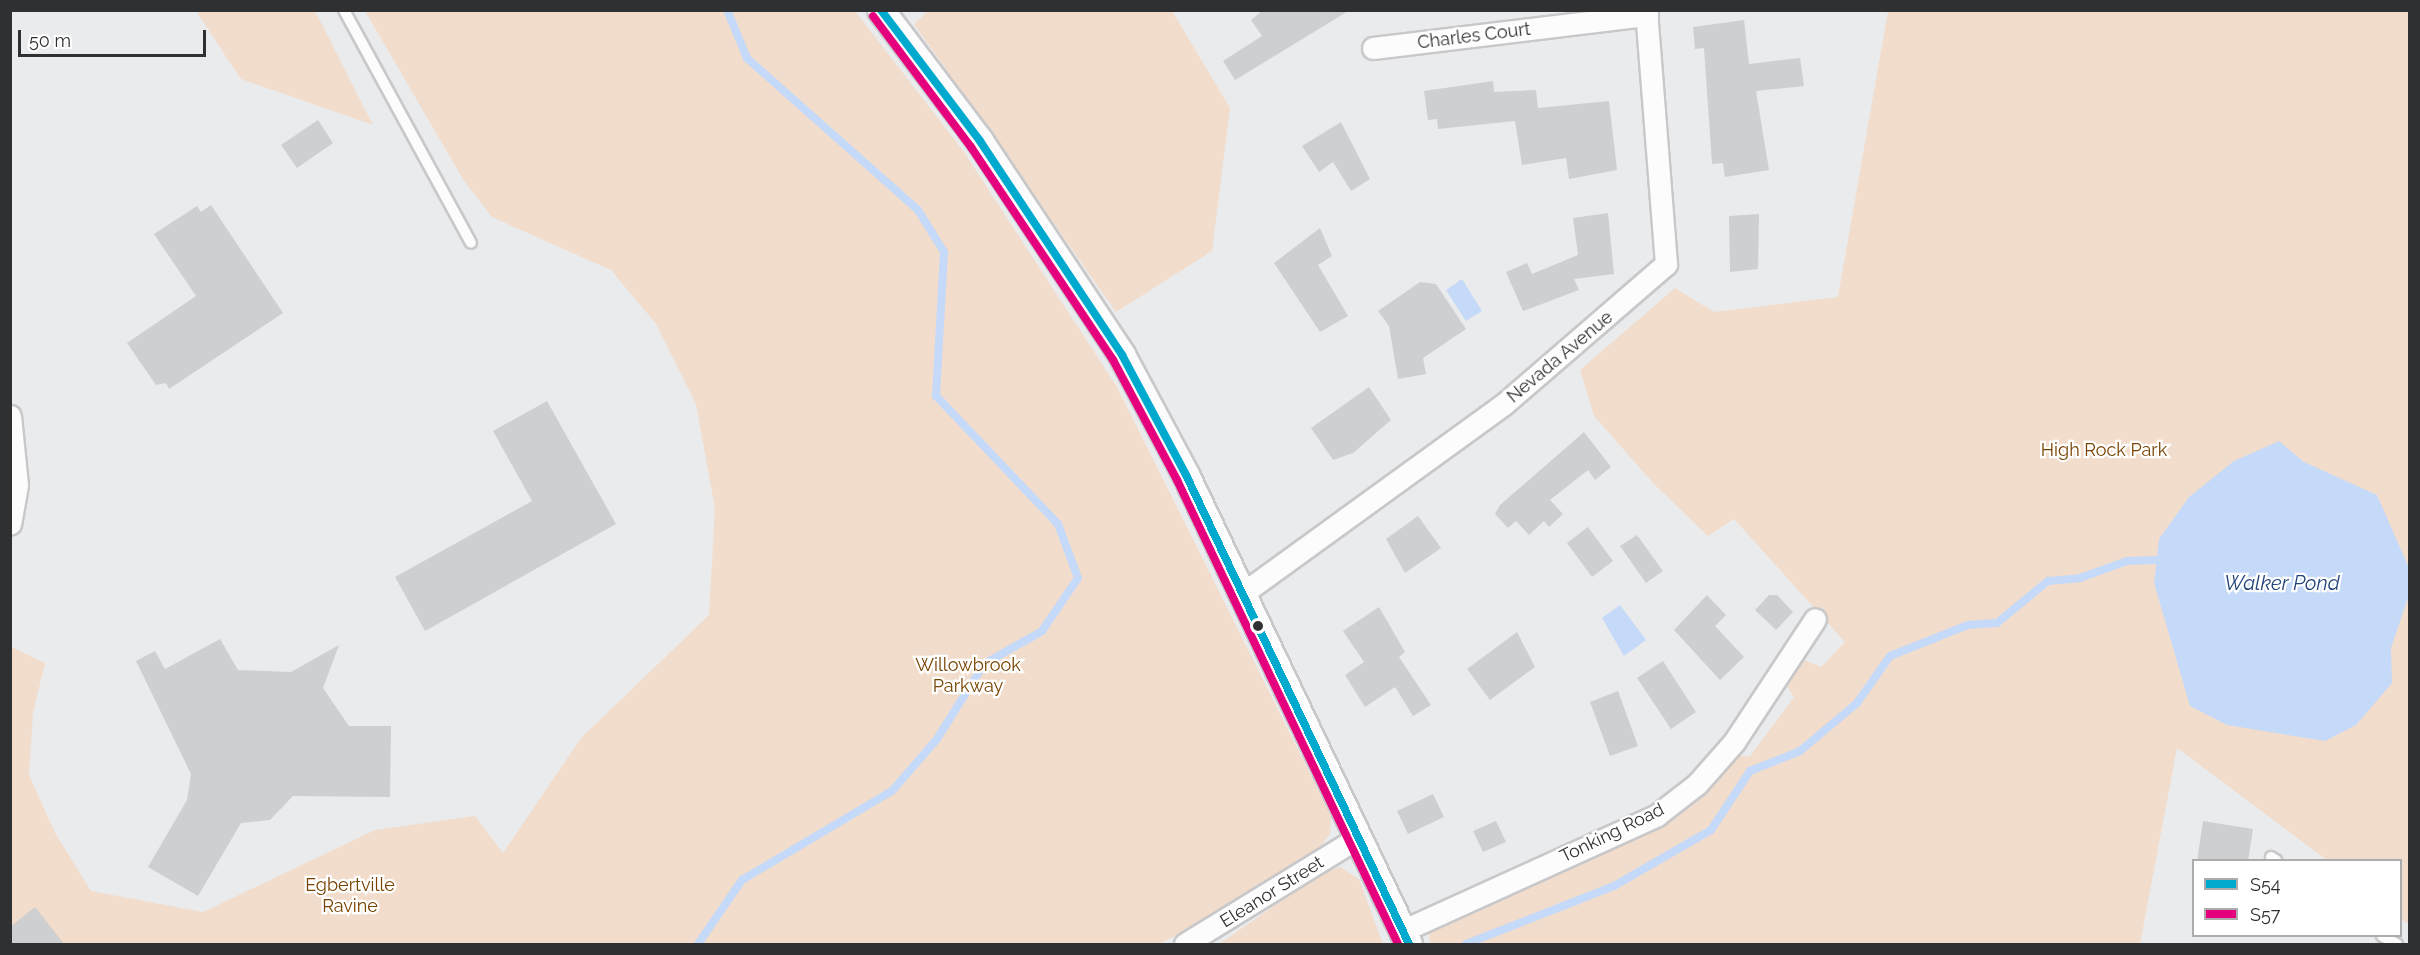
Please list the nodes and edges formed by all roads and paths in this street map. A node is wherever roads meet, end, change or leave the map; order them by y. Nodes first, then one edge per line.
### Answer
1 (344, 10) edge
2 (1647, 13) edge
3 (890, 14) edge
4 (1373, 48) dead end
5 (471, 243) dead end
6 (10, 416) edge
7 (10, 523) edge
8 (1243, 593) junction
9 (1815, 619) dead end
10 (1357, 838) junction
11 (1406, 937) edge
12 (2384, 937) edge
13 (1185, 945) edge
14 (2397, 945) edge

1 - 5 lane
2 - 4 street, Charles Court
2 - 8 street, Nevada Avenue
3 - 8 street
6 - 7 street
8 - 10 street
9 - 11 street, Tonking Road
10 - 11 street
10 - 13 street, Eleanor Street
12 - 14 lane

